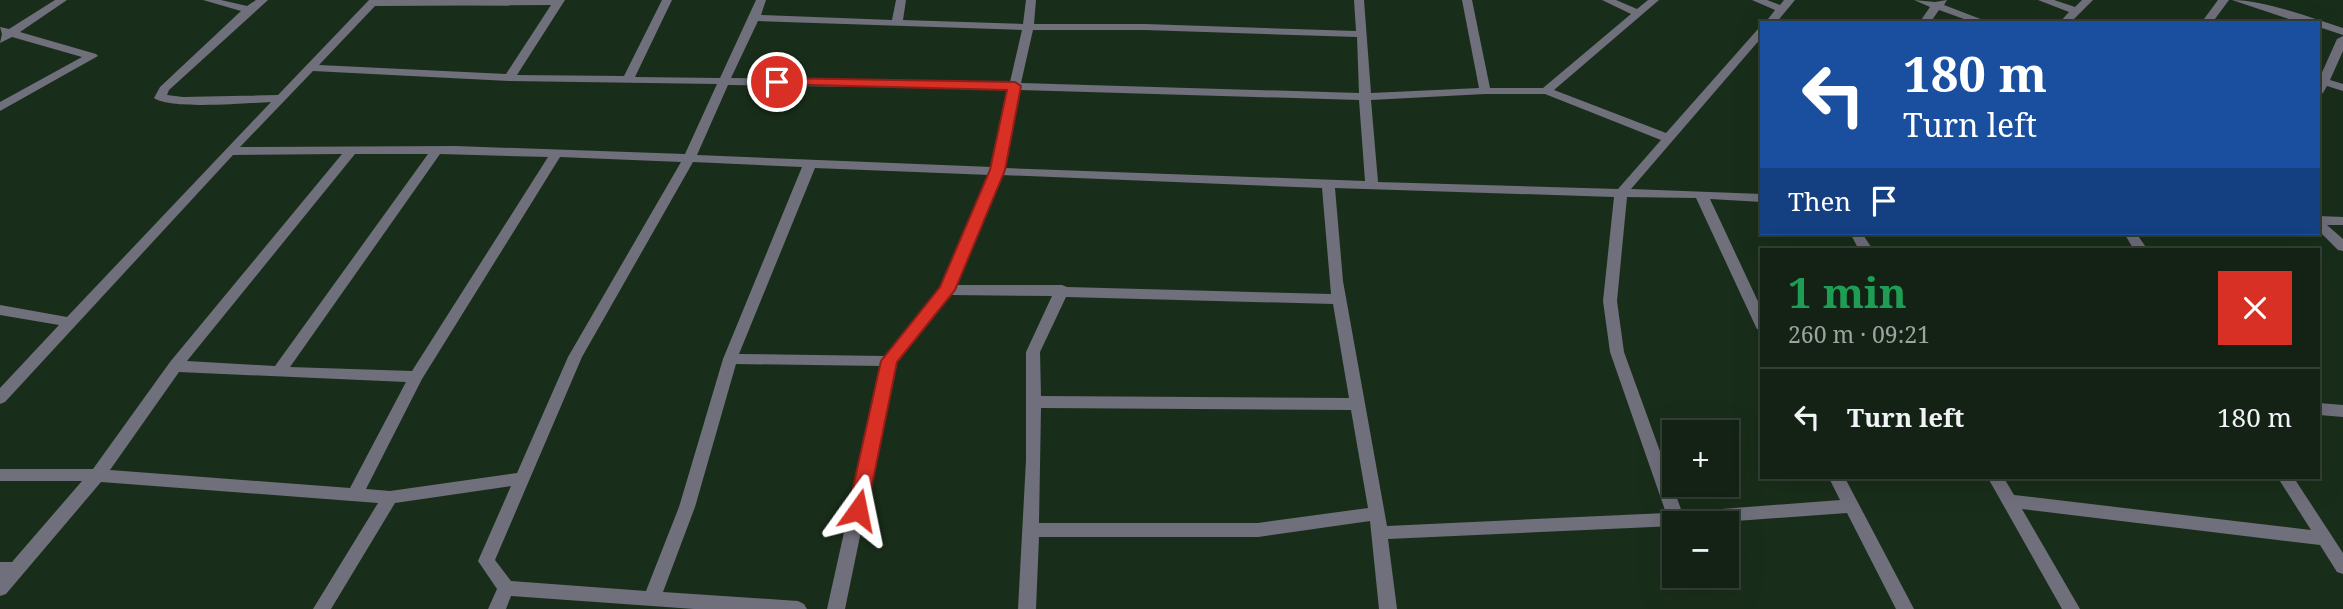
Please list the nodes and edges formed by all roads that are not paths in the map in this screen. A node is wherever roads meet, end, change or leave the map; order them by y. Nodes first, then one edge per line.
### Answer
1 (62, 0) edge
2 (208, 0) edge
3 (263, 0) edge
4 (667, 0) edge
5 (761, 0) edge
6 (901, 0) edge
7 (1031, 0) edge
8 (1359, 0) edge
9 (1467, 0) edge
10 (1607, 0) edge
11 (1654, 0) edge
12 (1757, 0) edge
13 (1919, 0) edge
14 (2043, 0) edge
15 (2088, 0) edge
16 (2224, 0) edge
17 (2237, 0) edge
18 (374, 1) edge
19 (559, 1) edge
20 (1939, 3) edge
21 (1786, 4) edge
22 (249, 10) junction
23 (2077, 11) junction
24 (1639, 13) junction
25 (754, 18) junction
26 (1772, 21) edge
27 (1926, 21) edge
28 (1981, 21) edge
29 (2066, 21) edge
30 (2208, 21) edge
31 (2306, 21) edge
32 (897, 23) junction
33 (2320, 24) edge
34 (1028, 27) junction
35 (0, 30) edge
36 (2343, 32) edge
37 (13, 33) junction
38 (1760, 33) edge
39 (1362, 34) junction
40 (2343, 38) edge
41 (0, 40) edge
42 (311, 68) junction
43 (509, 78) junction
44 (628, 80) junction
45 (724, 81) junction
46 (1015, 86) junction
47 (2321, 86) edge
48 (2343, 88) edge
49 (1485, 91) junction
50 (1546, 91) junction
51 (1365, 97) junction
52 (282, 98) junction
53 (0, 107) edge
54 (1668, 138) junction
55 (230, 151) junction
56 (351, 151) junction
57 (436, 151) junction
58 (555, 154) junction
59 (689, 158) junction
60 (810, 164) junction
61 (998, 170) junction
62 (1328, 184) junction
63 (1372, 186) junction
64 (1621, 193) junction
65 (1701, 194) junction
66 (1760, 198) edge
67 (2343, 221) edge
68 (2320, 222) edge
69 (2320, 223) edge
70 (2343, 247) edge
71 (947, 290) junction
72 (1062, 290) junction
73 (1339, 299) junction
74 (0, 310) edge
75 (1760, 321) edge
76 (70, 322) junction
77 (730, 359) junction
78 (889, 361) junction
79 (175, 366) junction
80 (279, 372) junction
81 (416, 377) junction
82 (0, 398) edge
83 (1033, 402) junction
84 (1358, 404) junction
85 (2320, 409) edge
86 (2343, 411) edge
87 (0, 475) edge
88 (97, 475) junction
89 (523, 478) junction
90 (1838, 479) edge
91 (1997, 479) edge
92 (2287, 479) edge
93 (355, 494) junction
94 (390, 496) junction
95 (2010, 501) junction
96 (1852, 506) junction
97 (1673, 511) edge
98 (1377, 513) junction
99 (1739, 514) edge
100 (1662, 520) edge
101 (1031, 530) junction
102 (1379, 533) junction
103 (2325, 539) junction
104 (2343, 568) edge
105 (8, 569) edge
106 (506, 588) junction
107 (0, 589) edge
108 (652, 598) junction
109 (322, 609) edge
110 (497, 609) edge
111 (797, 609) edge
112 (836, 609) edge
113 (1027, 609) edge
114 (1388, 609) edge
115 (1905, 609) edge
116 (2071, 609) edge

1 - 37 street
2 - 22 street
3 - 22 street
4 - 44 street
5 - 25 street
6 - 32 street
7 - 34 street
8 - 39 street
9 - 49 street
10 - 24 street
11 - 24 street
12 - 21 street
13 - 20 street
14 - 23 street
15 - 23 street
16 - 30 street
17 - 31 street
18 - 19 street
18 - 42 street
19 - 43 street
20 - 27 street
20 - 28 street
21 - 26 street
22 - 52 street
23 - 29 street
24 - 50 street
25 - 32 street
25 - 45 street
32 - 34 street
33 - 36 street
34 - 39 street
34 - 46 street
35 - 37 street
37 - 41 street
37 - 53 street
38 - 54 street
39 - 51 street
40 - 47 street
42 - 43 street
42 - 52 street
43 - 44 street
44 - 45 street
45 - 46 street
45 - 59 street
46 - 51 street
46 - 61 street
47 - 48 street
49 - 50 street
49 - 51 street
50 - 54 street
51 - 63 street
52 - 55 street
54 - 64 street
55 - 56 street
55 - 76 street
56 - 57 street
56 - 79 street
57 - 58 street
57 - 80 street
58 - 59 street
58 - 81 street
59 - 60 street
59 - 89 street
60 - 61 street
60 - 77 street
61 - 62 street
61 - 71 street
62 - 63 street
62 - 73 street
63 - 64 street
64 - 65 street
64 - 97 street
65 - 66 street
65 - 75 street
67 - 68 street
69 - 70 street
71 - 72 street
71 - 78 street
72 - 73 street
72 - 83 street
73 - 84 street
74 - 76 street
76 - 82 street
77 - 78 street
77 - 108 street
78 - 112 street
79 - 80 street
79 - 88 street
80 - 81 street
81 - 93 street
83 - 84 street
83 - 101 street
84 - 98 street
85 - 86 street
87 - 88 street
88 - 93 street
88 - 105 street
89 - 94 street
89 - 106 street
90 - 96 street
91 - 95 street
92 - 103 street
93 - 94 street
94 - 109 street
95 - 103 street
95 - 116 street
96 - 99 street
96 - 115 street
98 - 101 street
98 - 102 street
100 - 102 street
101 - 113 street
102 - 114 street
103 - 104 street
105 - 107 street
106 - 108 street
106 - 110 street
108 - 111 street

